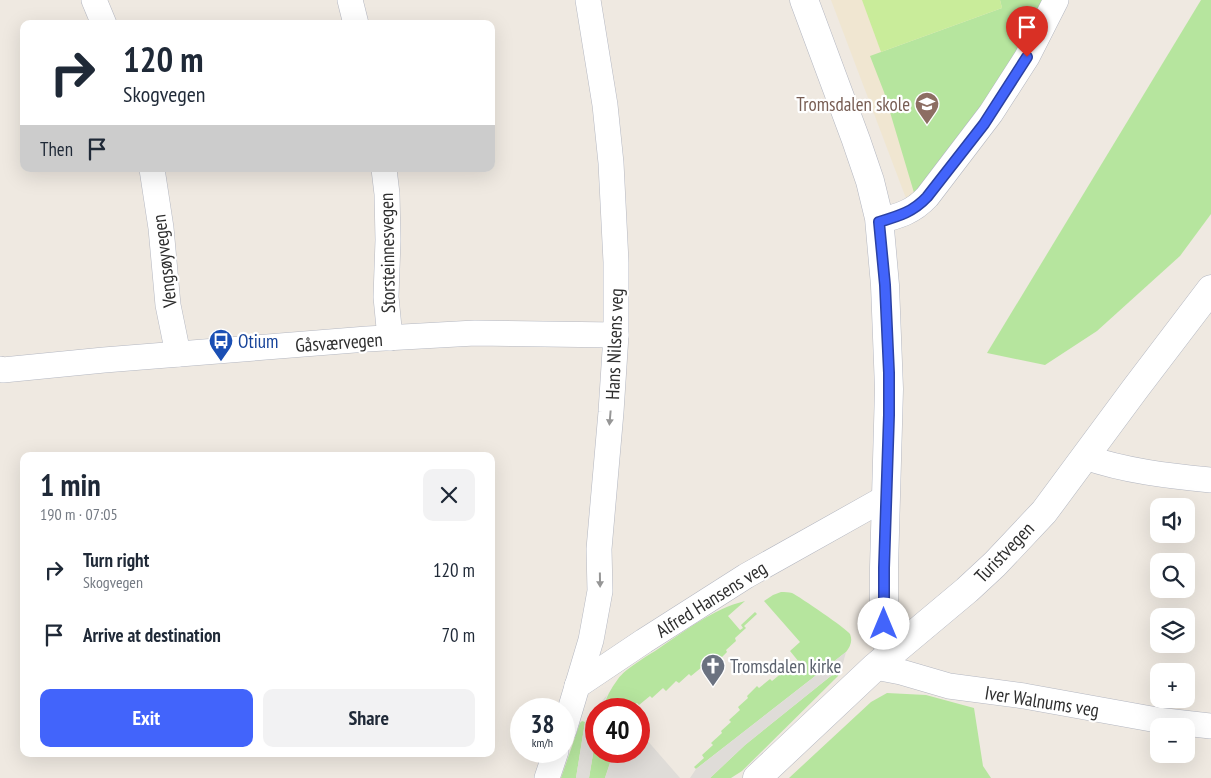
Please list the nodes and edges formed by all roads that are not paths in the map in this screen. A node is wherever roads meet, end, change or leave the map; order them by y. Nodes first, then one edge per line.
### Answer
1 (94, 0) edge
2 (350, 0) edge
3 (588, 0) edge
4 (804, 0) edge
5 (1056, 0) edge
6 (102, 20) edge
7 (355, 20) edge
8 (152, 172) edge
9 (384, 172) edge
10 (879, 222) junction
11 (1211, 289) edge
12 (616, 335) junction
13 (390, 338) junction
14 (178, 354) junction
15 (1, 371) edge
16 (1085, 457) junction
17 (1211, 480) edge
18 (886, 498) junction
19 (884, 660) junction
20 (578, 686) junction
21 (574, 698) edge
22 (1211, 726) edge
23 (552, 763) edge
24 (547, 778) edge
25 (757, 778) edge

1 - 6 street
2 - 7 street
3 - 12 street, Hans Nilsens veg
4 - 10 street
5 - 10 street
8 - 14 street, Vengsøyvegen
9 - 13 street, Storsteinnesvegen
10 - 18 street
11 - 16 street, Turistvegen
12 - 13 street, Gåsværvegen
12 -> 20 street, Hans Nilsens veg
13 - 14 street, Gåsværvegen
14 - 15 street, Gåsværvegen
16 - 17 street
16 - 19 street, Turistvegen
18 - 19 street
18 - 20 street, Alfred Hansens veg
19 - 22 street, Iver Walnums veg
19 - 25 street, Turistvegen
20 - 21 street
23 - 24 street

